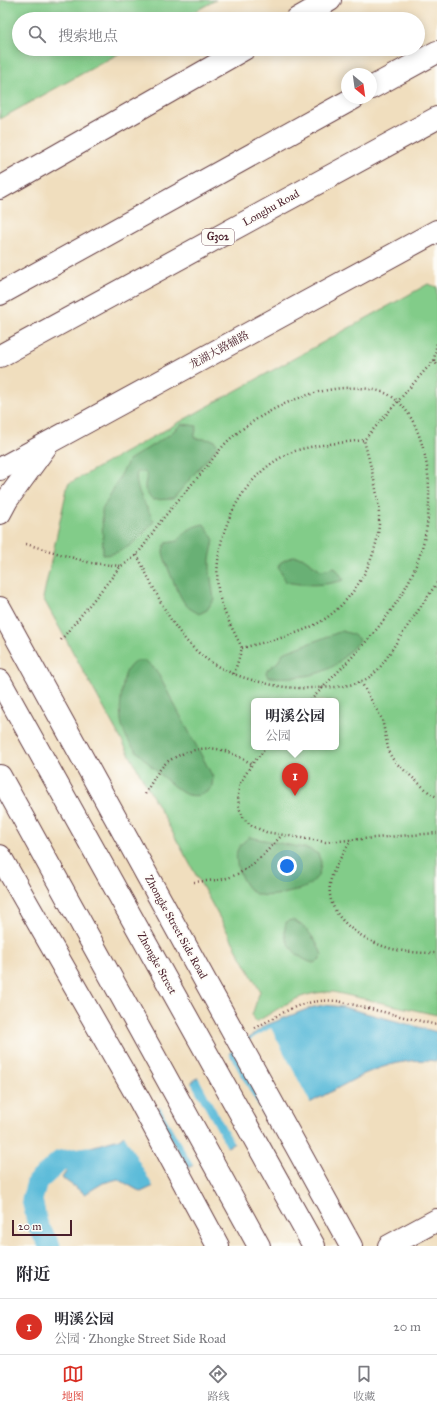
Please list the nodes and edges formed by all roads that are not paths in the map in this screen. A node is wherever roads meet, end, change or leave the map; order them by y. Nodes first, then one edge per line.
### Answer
1 (330, 0) edge
2 (309, 12) edge
3 (437, 52) edge
4 (232, 56) edge
5 (377, 85) edge
6 (343, 104) edge
7 (437, 118) edge
8 (0, 188) edge
9 (437, 231) edge
10 (0, 294) edge
11 (0, 356) edge
12 (47, 445) junction
13 (0, 469) edge
14 (0, 513) edge
15 (0, 608) edge
16 (0, 681) edge
17 (0, 776) edge
18 (0, 856) edge
19 (437, 1220) edge
20 (218, 1246) edge
21 (259, 1246) edge
22 (314, 1246) edge
23 (352, 1246) edge
24 (389, 1246) edge

1 - 2 main road
3 - 5 main road
4 - 8 main road
6 - 10 main road
7 - 11 main road, Longhu Road / G302
9 - 12 main road, 龙湖大路辅路
12 - 13 main road, 龙湖大路辅路
12 - 14 main road
15 - 23 main road, Zhongke Street Side Road
16 - 22 main road, Zhongke Street
17 - 21 main road
18 - 20 main road
19 - 24 main road

